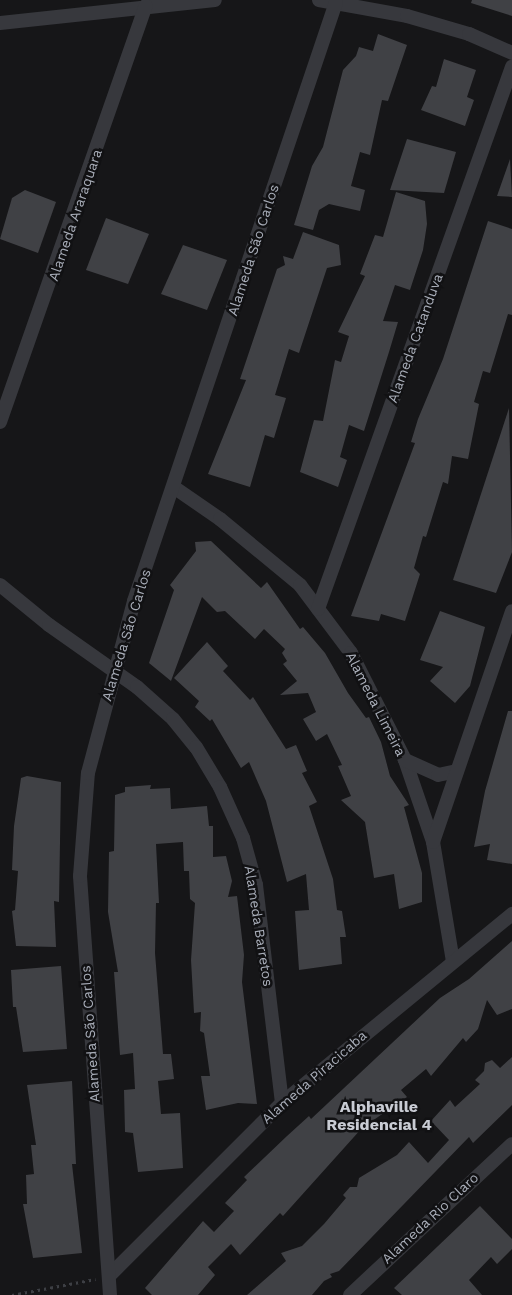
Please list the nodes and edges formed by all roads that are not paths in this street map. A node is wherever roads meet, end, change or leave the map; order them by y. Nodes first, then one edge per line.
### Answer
1 (215, 0) edge
2 (319, 0) edge
3 (336, 2) junction
4 (146, 6) junction
5 (0, 22) edge
6 (512, 53) edge
7 (512, 67) edge
8 (0, 422) edge
9 (175, 488) junction
10 (0, 585) edge
11 (318, 609) junction
12 (512, 611) edge
13 (112, 671) junction
14 (405, 760) junction
15 (458, 771) junction
16 (433, 842) junction
17 (512, 914) edge
18 (453, 961) junction
19 (282, 1103) junction
20 (512, 1144) edge
21 (109, 1276) junction
22 (110, 1295) edge
23 (350, 1295) edge

1 - 4 street
2 - 3 street
3 - 6 street
3 - 9 street, Alameda São Carlos
4 - 5 street
4 - 8 street, Alameda Araraquara
7 - 11 street, Alameda Catanduva
9 - 11 street, Alameda Limeira
9 - 13 street, Alameda São Carlos
10 - 13 street, Alameda Barretos
11 - 14 street, Alameda Limeira
12 - 15 street
13 - 19 street, Alameda Barretos
13 - 21 street, Alameda São Carlos
14 - 15 street
14 - 16 street, Alameda Limeira
15 - 16 street
16 - 18 street, Alameda Limeira
17 - 18 street, Alameda Piracicaba
18 - 19 street, Alameda Piracicaba
19 - 21 street, Alameda Piracicaba
20 - 23 street, Alameda Rio Claro
21 - 22 street, Alameda São Carlos

